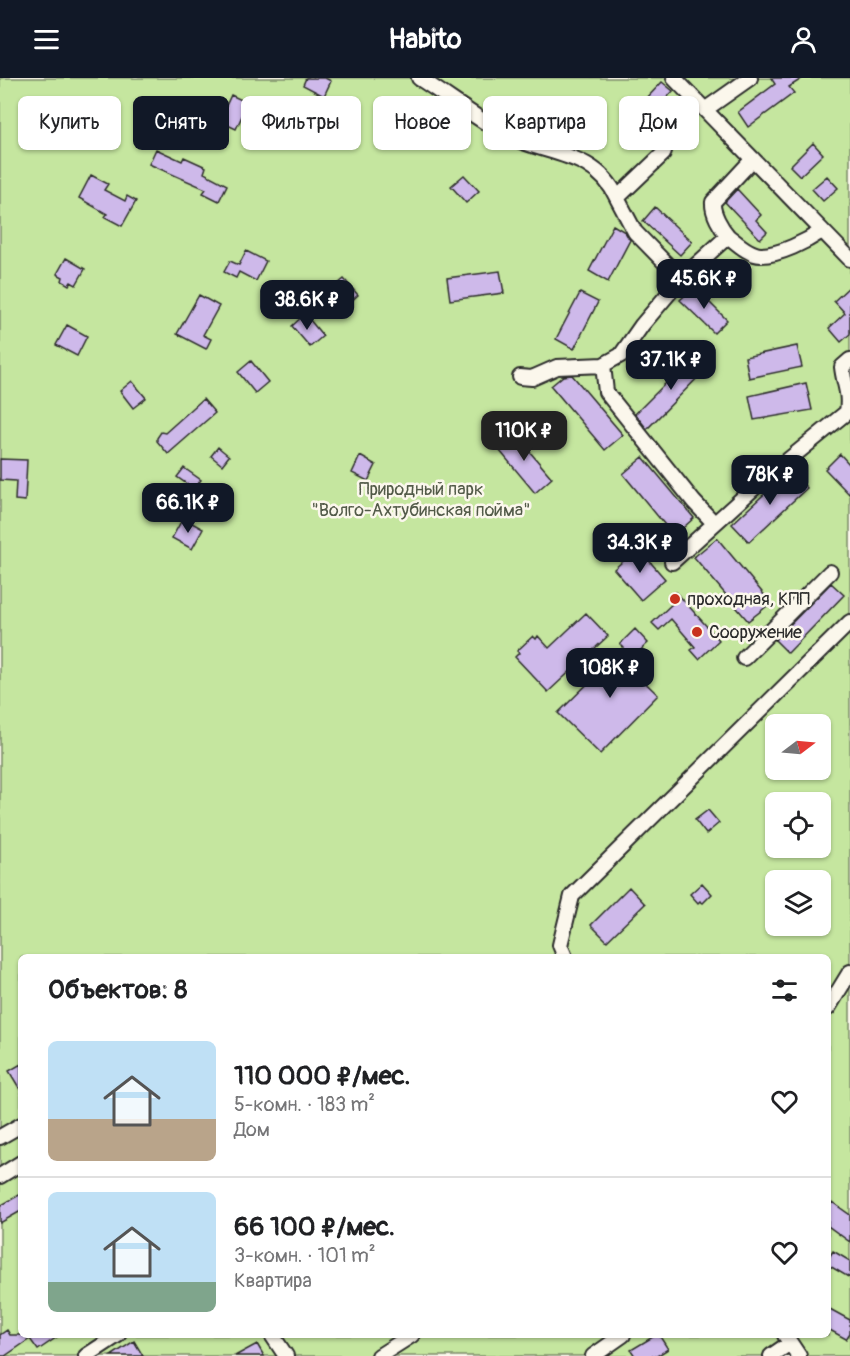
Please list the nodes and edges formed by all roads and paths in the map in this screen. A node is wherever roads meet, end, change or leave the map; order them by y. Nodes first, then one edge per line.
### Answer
1 (419, 78) edge
2 (674, 78) edge
3 (750, 78) edge
4 (691, 96) edge
5 (699, 103) edge
6 (706, 109) junction
7 (664, 150) edge
8 (753, 159) junction
9 (617, 198) junction
10 (822, 231) junction
11 (728, 236) junction
12 (849, 255) edge
13 (681, 279) junction
14 (850, 360) edge
15 (603, 364) junction
16 (520, 377) dead end
17 (848, 414) edge
18 (714, 523) junction
19 (672, 562) dead end
20 (830, 572) dead end
21 (850, 622) edge
22 (744, 658) dead end
23 (563, 954) edge
24 (848, 981) edge
25 (831, 1004) edge
26 (18, 1127) edge
27 (0, 1137) edge
28 (18, 1165) edge
29 (0, 1176) edge
30 (113, 1338) edge
31 (274, 1338) edge
32 (407, 1338) edge
33 (618, 1338) edge
34 (788, 1339) edge
35 (86, 1356) edge
36 (286, 1356) edge
37 (379, 1356) edge
38 (593, 1356) edge
39 (771, 1356) edge
40 (799, 1356) edge

1 - 9 street
2 - 4 street
3 - 6 street
5 - 6 street
6 - 8 street
7 - 9 street
8 - 10 street
8 - 11 street
9 - 13 street
10 - 11 street
10 - 12 street
11 - 13 street
13 - 15 street
14 - 17 street
15 - 16 street
15 - 18 street
17 - 18 street
18 - 19 street
20 - 22 street
21 - 23 street
24 - 25 street
26 - 27 street
28 - 29 street
30 - 35 street
31 - 36 street
32 - 37 street
33 - 38 street
34 - 39 street
34 - 40 street

